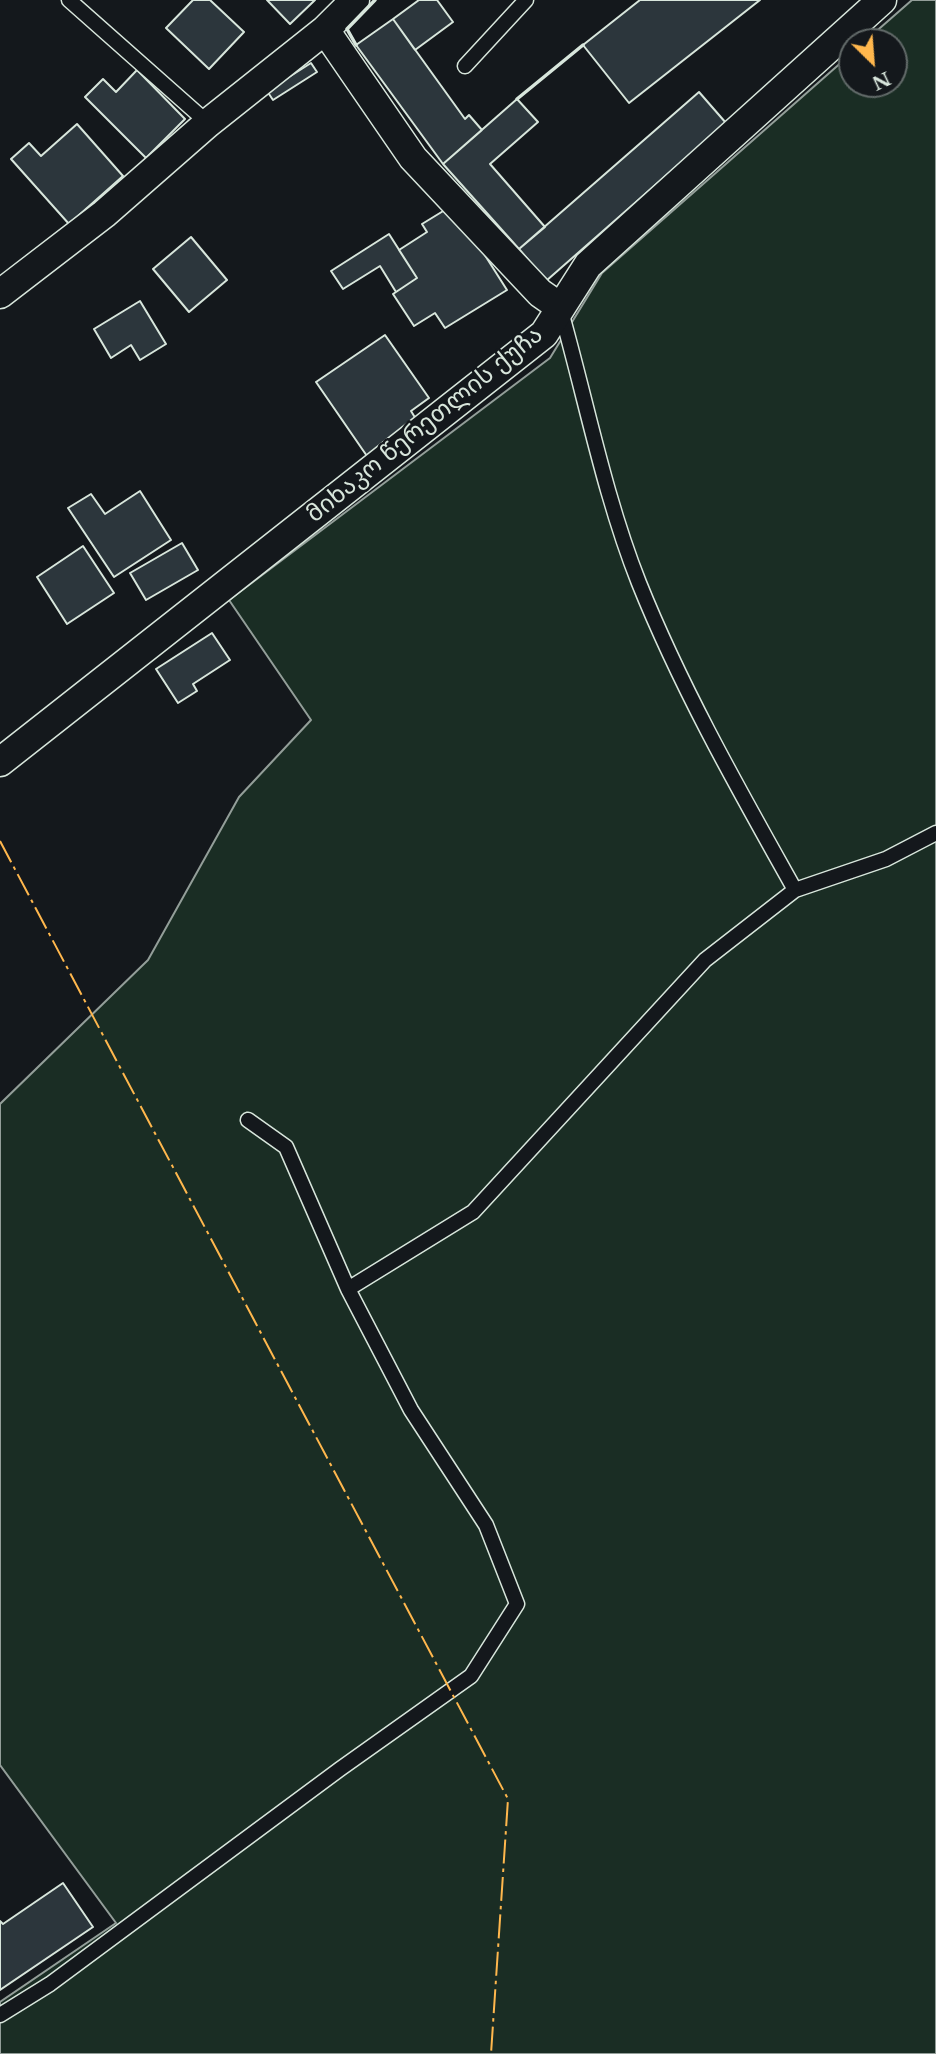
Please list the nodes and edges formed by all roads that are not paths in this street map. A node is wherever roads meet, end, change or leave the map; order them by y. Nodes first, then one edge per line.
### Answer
1 (69, 0) edge
2 (355, 0) edge
3 (526, 0) edge
4 (882, 0) edge
5 (325, 30) junction
6 (465, 66) dead end
7 (208, 123) junction
8 (0, 294) edge
9 (560, 307) junction
10 (0, 762) edge
11 (936, 833) edge
12 (795, 890) junction
13 (248, 1120) dead end
14 (348, 1289) junction
15 (0, 2015) edge

1 - 7 lane
2 - 5 street
3 - 6 lane
4 - 9 street, მიხაკო წერეთლის ქუჩა
5 - 7 street
5 - 9 street
7 - 8 street
9 - 10 street, მიხაკო წერეთლის ქუჩა
9 - 12 lane
11 - 12 lane
12 - 14 lane
13 - 14 lane
14 - 15 lane

